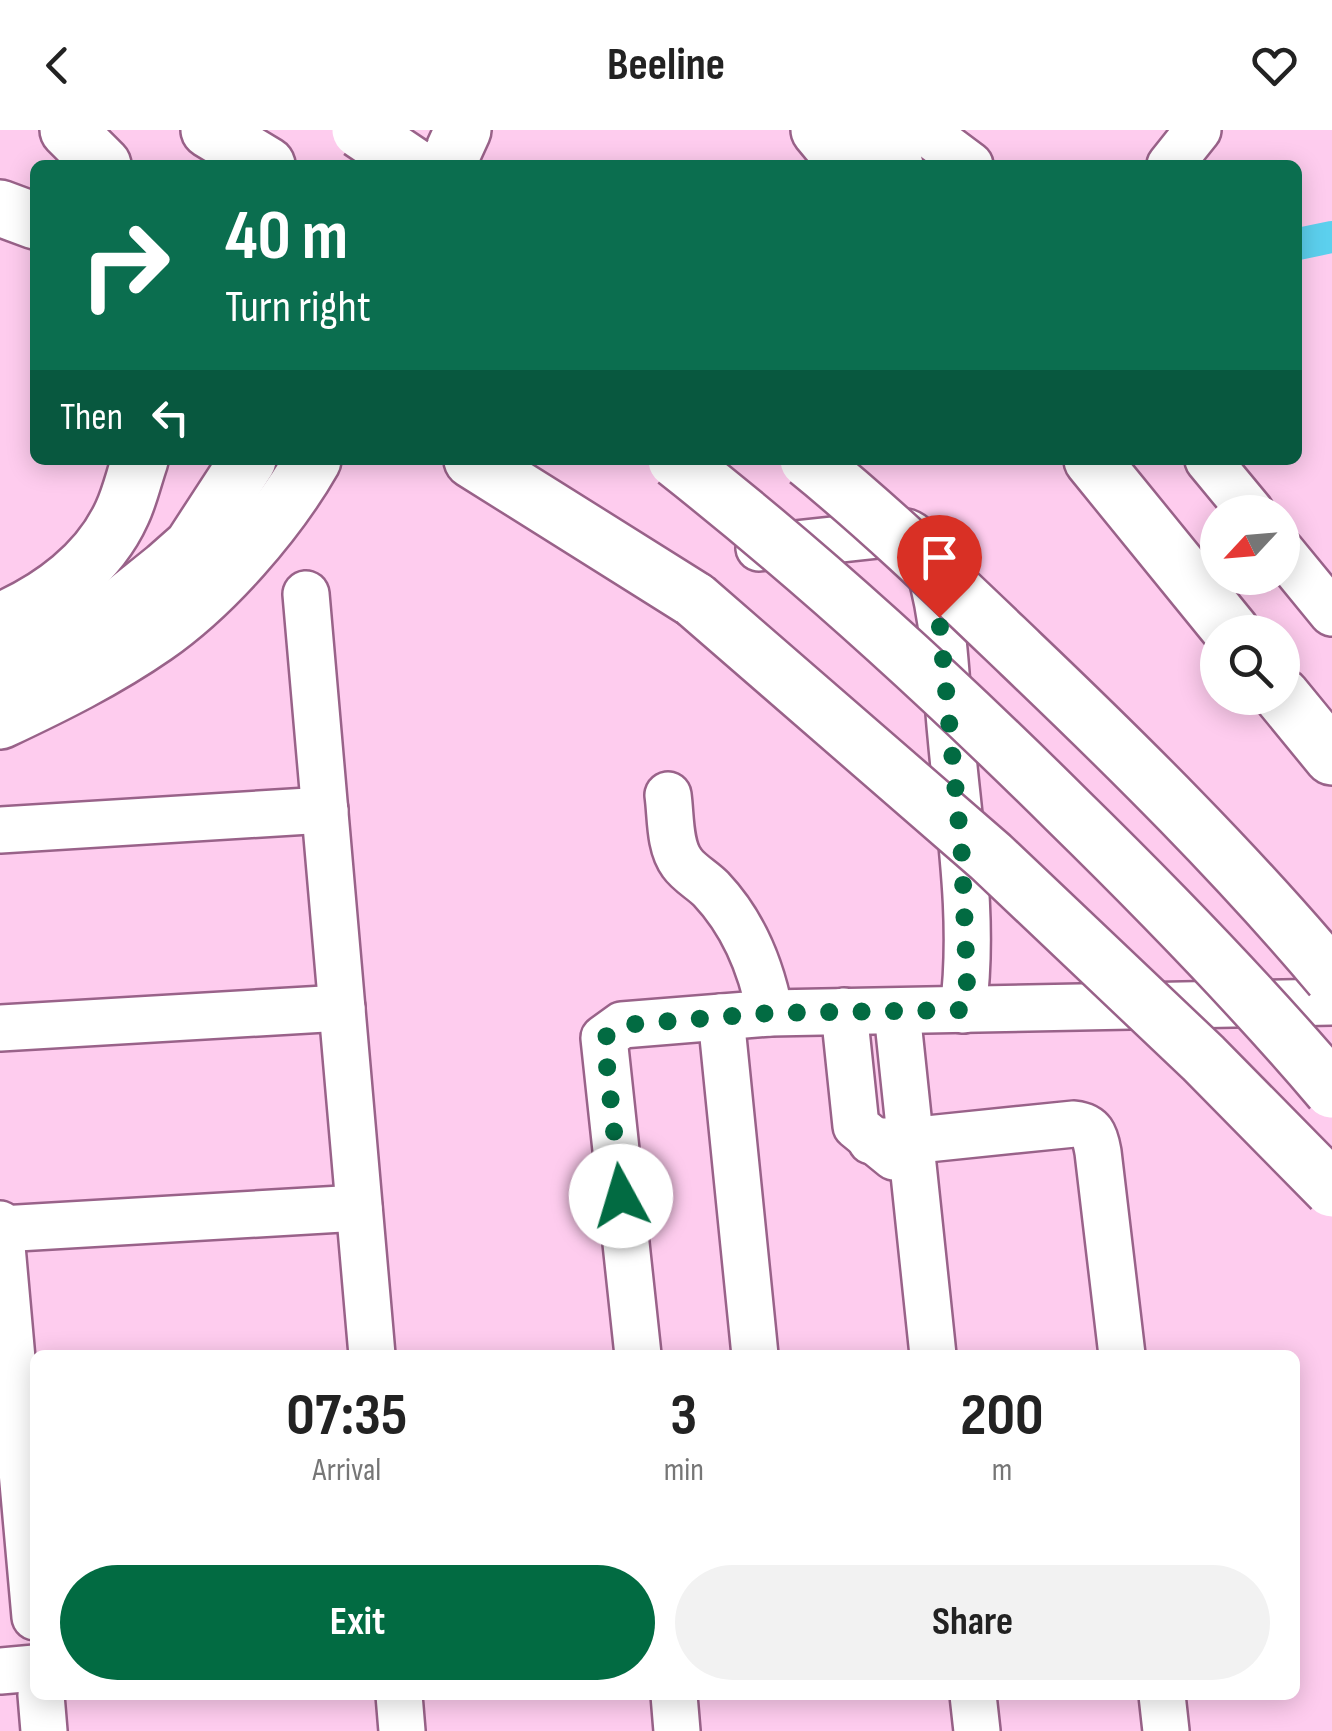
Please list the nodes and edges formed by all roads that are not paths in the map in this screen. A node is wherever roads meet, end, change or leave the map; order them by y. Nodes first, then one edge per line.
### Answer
1 (68, 130) edge
2 (209, 130) edge
3 (249, 130) edge
4 (360, 130) edge
5 (398, 130) edge
6 (463, 130) edge
7 (820, 130) edge
8 (874, 130) edge
9 (923, 130) edge
10 (1198, 130) edge
11 (98, 160) edge
12 (260, 160) edge
13 (265, 160) edge
14 (389, 160) edge
15 (405, 160) edge
16 (449, 160) edge
17 (844, 160) edge
18 (892, 160) edge
19 (963, 160) edge
20 (1174, 160) edge
21 (0, 208) edge
22 (30, 219) edge
23 (138, 465) edge
24 (245, 465) edge
25 (310, 465) edge
26 (480, 465) edge
27 (533, 465) edge
28 (682, 465) edge
29 (814, 465) edge
30 (1096, 465) edge
31 (1212, 465) edge
32 (1236, 495) edge
33 (760, 548) dead end
34 (1300, 574) edge
35 (306, 594) dead end
36 (695, 600) junction
37 (1332, 613) edge
38 (1218, 615) edge
39 (0, 620) edge
40 (0, 670) edge
41 (1298, 715) edge
42 (0, 721) edge
43 (1332, 757) edge
44 (668, 795) dead end
45 (325, 810) junction
46 (0, 830) edge
47 (1332, 977) edge
48 (1332, 1002) edge
49 (342, 1008) junction
50 (963, 1010) junction
51 (844, 1011) junction
52 (897, 1012) junction
53 (770, 1013) junction
54 (721, 1017) junction
55 (0, 1028) edge
56 (1332, 1090) edge
57 (897, 1151) junction
58 (1332, 1189) edge
59 (360, 1208) junction
60 (0, 1226) edge
61 (372, 1350) edge
62 (637, 1350) edge
63 (754, 1350) edge
64 (932, 1350) edge
65 (1121, 1350) edge
66 (26, 1424) edge
67 (30, 1510) edge
68 (30, 1668) edge
69 (0, 1670) edge
70 (42, 1700) edge
71 (399, 1700) edge
72 (674, 1700) edge
73 (974, 1700) edge
74 (1163, 1700) edge
75 (44, 1731) edge
76 (402, 1731) edge
77 (677, 1731) edge
78 (977, 1731) edge
79 (1166, 1731) edge

1 - 11 main road
2 - 12 main road
3 - 13 main road
4 - 15 main road, bridge
5 - 14 main road
6 - 16 main road
7 - 17 main road
8 - 18 main road
9 - 19 street
10 - 20 street
21 - 22 main road
23 - 39 main road
24 - 40 main road
25 - 42 main road
26 - 36 main road
27 - 36 main road
28 - 56 main road, bridge
29 - 47 main road, bridge
30 - 38 main road
31 - 32 street
33 - 50 street
34 - 37 street
35 - 45 street
36 - 58 main road, bridge
41 - 43 main road
44 - 53 street
45 - 46 street
45 - 49 street
48 - 50 street
49 - 55 street
49 - 59 street
50 - 52 street
51 - 52 street
51 - 53 street
51 - 57 street
52 - 57 street
53 - 54 street
54 - 62 street
54 - 63 street
57 - 64 street
57 - 65 street
59 - 60 street
59 - 61 street
60 - 66 street
66 - 67 street
68 - 69 street
70 - 75 street
71 - 76 street
72 - 77 street
73 - 78 street
74 - 79 street

